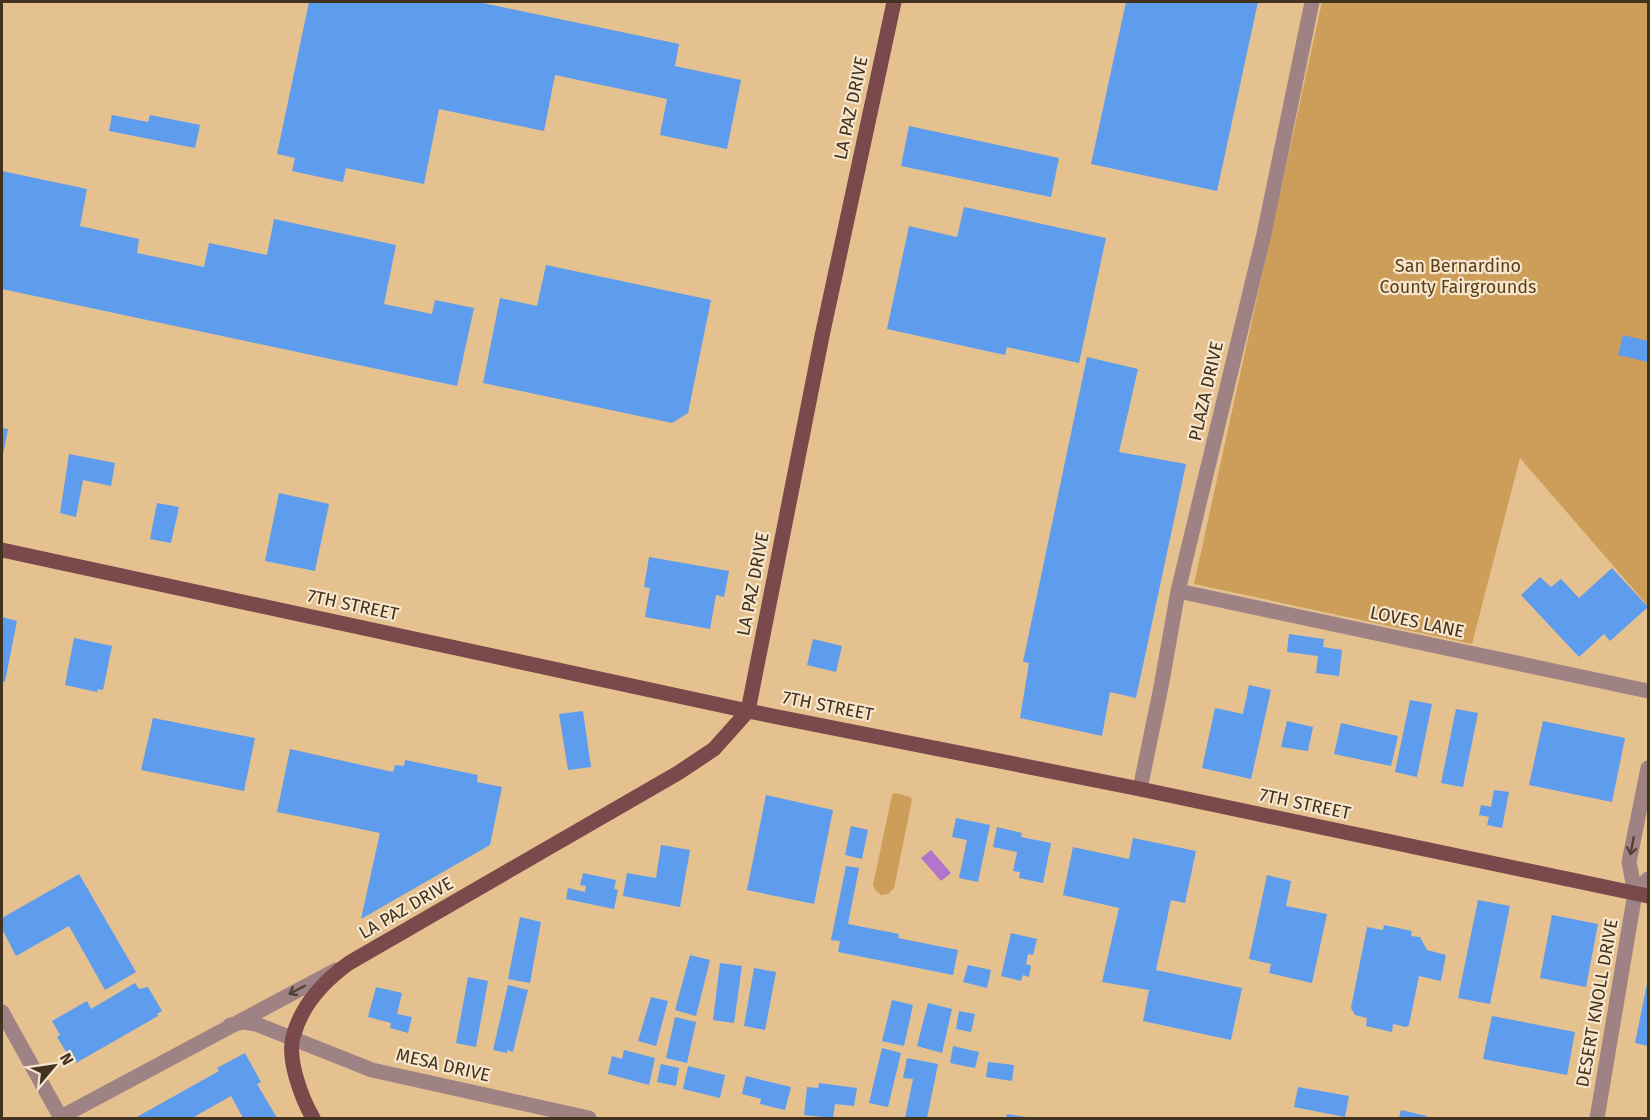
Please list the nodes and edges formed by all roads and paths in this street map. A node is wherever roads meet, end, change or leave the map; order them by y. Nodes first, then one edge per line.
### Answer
1 (894, 2) edge
2 (1312, 2) edge
3 (2, 550) edge
4 (1178, 591) junction
5 (1648, 691) edge
6 (748, 711) junction
7 (1648, 768) edge
8 (1140, 789) junction
9 (1648, 879) edge
10 (1642, 895) edge
11 (349, 963) junction
12 (2, 1012) edge
13 (230, 1025) junction
14 (292, 1039) junction
15 (60, 1118) edge
16 (587, 1118) edge
17 (313, 1119) edge
18 (1597, 1119) edge

1 - 6 main road, LA PAZ DRIVE
2 - 4 street, PLAZA DRIVE
3 - 6 main road, 7TH STREET
4 - 5 street, LOVES LANE
4 - 8 street, PLAZA DRIVE
6 - 8 main road, 7TH STREET
6 - 11 main road, LA PAZ DRIVE
7 -> 10 street, DESERT KNOLL DRIVE
8 - 10 main road, 7TH STREET
9 - 10 street
10 - 18 street, DESERT KNOLL DRIVE
11 -> 13 street, LA PAZ DRIVE
11 - 14 main road, LA PAZ DRIVE
12 - 15 street
13 - 14 street, LA PAZ DRIVE
13 - 15 street, LA PAZ DRIVE
14 - 16 street, MESA DRIVE
14 - 17 main road

